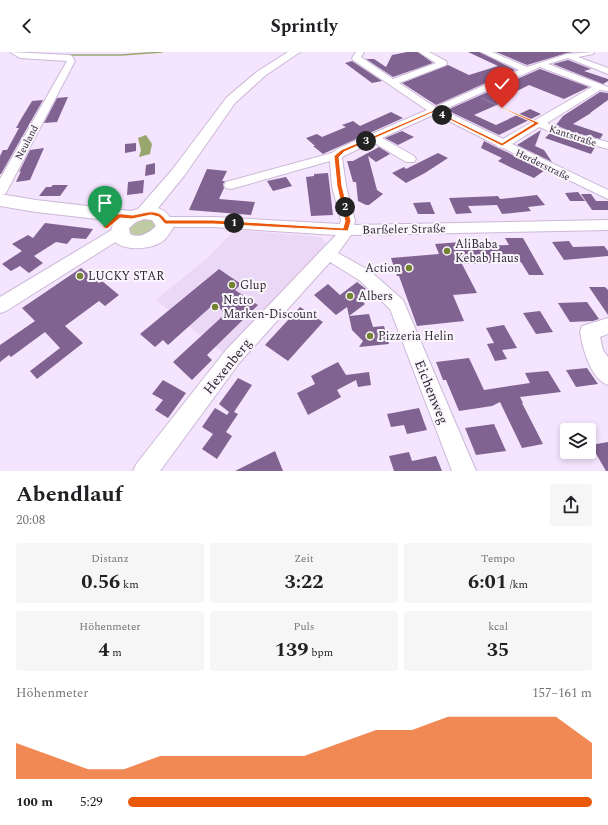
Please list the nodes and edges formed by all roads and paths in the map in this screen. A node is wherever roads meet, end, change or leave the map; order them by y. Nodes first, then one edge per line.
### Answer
1 (14, 52) edge
2 (295, 52) edge
3 (360, 52) edge
4 (423, 52) edge
5 (485, 52) edge
6 (590, 52) edge
7 (96, 54) dead end
8 (93, 56) dead end
9 (569, 56) junction
10 (540, 64) junction
11 (373, 70) junction
12 (527, 70) junction
13 (608, 71) edge
14 (360, 72) dead end
15 (393, 82) junction
16 (604, 88) edge
17 (472, 95) junction
18 (434, 111) junction
19 (538, 123) junction
20 (374, 138) junction
21 (502, 145) junction
22 (608, 146) edge
23 (336, 156) junction
24 (410, 159) dead end
25 (231, 185) dead end
26 (0, 191) edge
27 (608, 195) edge
28 (0, 200) edge
29 (141, 225) junction
30 (606, 227) edge
31 (346, 230) junction
32 (327, 254) junction
33 (0, 306) edge
34 (608, 326) edge
35 (608, 375) edge
36 (145, 471) edge
37 (464, 471) edge

1 - 26 street, Neuland
2 - 29 main road
3 - 11 street, Herderstraße
4 - 15 street
5 - 12 street
6 - 9 street
7 - 8 path
9 - 10 street
9 - 13 street
10 - 12 street
10 - 16 street
11 - 14 street
11 - 15 street, Herderstraße
12 - 17 street
15 - 18 street, Herderstraße
16 - 19 street
17 - 18 street
17 - 19 path
18 - 20 street
18 - 21 street, Herderstraße
19 - 21 street
19 - 22 street, Kantstraße
20 - 23 street
20 - 24 street
21 - 27 street, Herderstraße
23 - 25 street
23 - 31 street
28 - 29 main road
29 - 31 street, Barßeler Straße
29 - 33 street, Barßeler Straße
30 - 31 street, Barßeler Straße
31 - 32 street, Hexenberg
32 - 36 street, Hexenberg
32 - 37 street, Eichenweg
34 - 35 street

